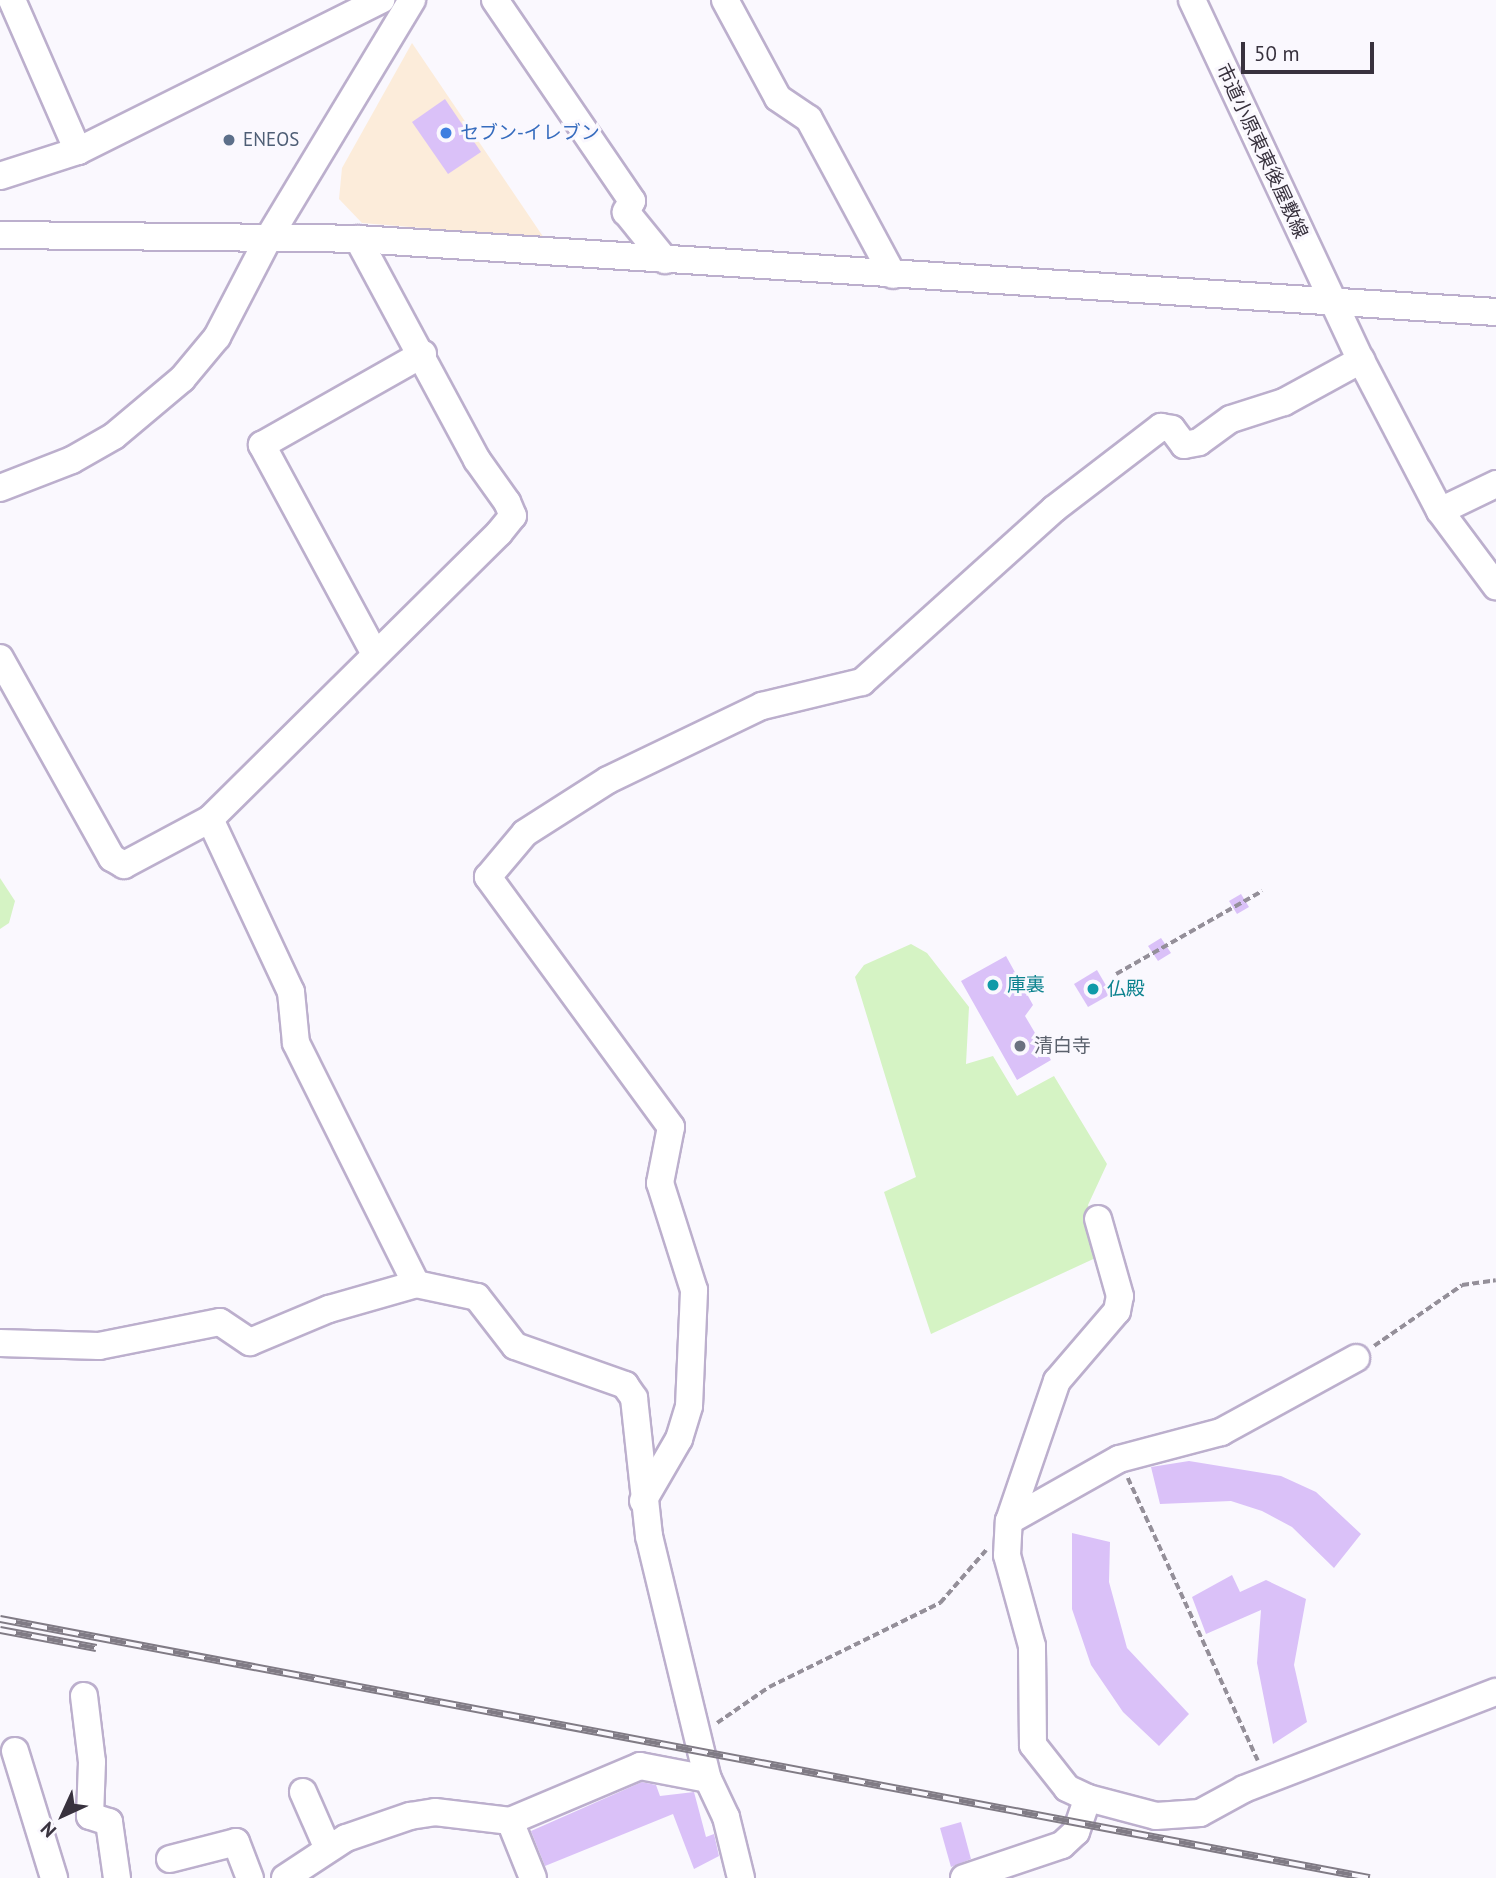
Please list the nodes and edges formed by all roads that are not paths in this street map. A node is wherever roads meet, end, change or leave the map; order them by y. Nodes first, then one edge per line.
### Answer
1 (12, 0) edge
2 (381, 0) edge
3 (412, 0) edge
4 (495, 0) edge
5 (725, 0) edge
6 (1192, 0) edge
7 (78, 151) junction
8 (0, 176) edge
9 (0, 234) edge
10 (269, 237) junction
11 (358, 239) junction
12 (665, 260) junction
13 (892, 275) junction
14 (1331, 302) junction
15 (1496, 312) edge
16 (423, 354) junction
17 (1361, 360) junction
18 (1496, 484) edge
19 (0, 488) edge
20 (1440, 511) junction
21 (1496, 586) edge
22 (375, 654) junction
23 (0, 658) edge
24 (210, 819) junction
25 (1098, 1219) dead end
26 (416, 1284) junction
27 (0, 1343) edge
28 (1356, 1358) road end
29 (643, 1501) junction
30 (1009, 1521) junction
31 (1496, 1692) edge
32 (84, 1696) dead end
33 (15, 1751) dead end
34 (708, 1779) junction
35 (303, 1792) dead end
36 (1088, 1798) junction
37 (510, 1821) junction
38 (328, 1849) junction
39 (170, 1859) dead end
40 (54, 1878) edge
41 (117, 1878) edge
42 (250, 1878) edge
43 (285, 1878) edge
44 (533, 1878) edge
45 (741, 1878) edge
46 (964, 1878) edge

1 - 7 street
2 - 7 street
3 - 10 street
4 - 12 street
5 - 13 street
6 - 14 street, 市道小原東東後屋敷線
7 - 8 street
9 - 10 street
10 - 11 street
10 - 19 street
11 - 12 street
11 - 16 street
12 - 13 street
13 - 14 street
14 - 15 street
14 - 17 street, 市道小原東東後屋敷線
16 - 22 street
16 - 22 street
17 - 20 street, 市道小原東東後屋敷線
17 - 29 street
18 - 20 street
20 - 21 street, 市道小原東東後屋敷線
22 - 24 street
23 - 24 street
24 - 26 street
25 - 30 street
26 - 27 street
26 - 29 street
28 - 30 street
29 - 34 street
30 - 36 street
31 - 36 street
32 - 41 street
33 - 40 street
34 - 37 street
34 - 45 street
35 - 38 street
36 - 46 street
37 - 38 street
37 - 44 street
38 - 43 street
39 - 42 street

